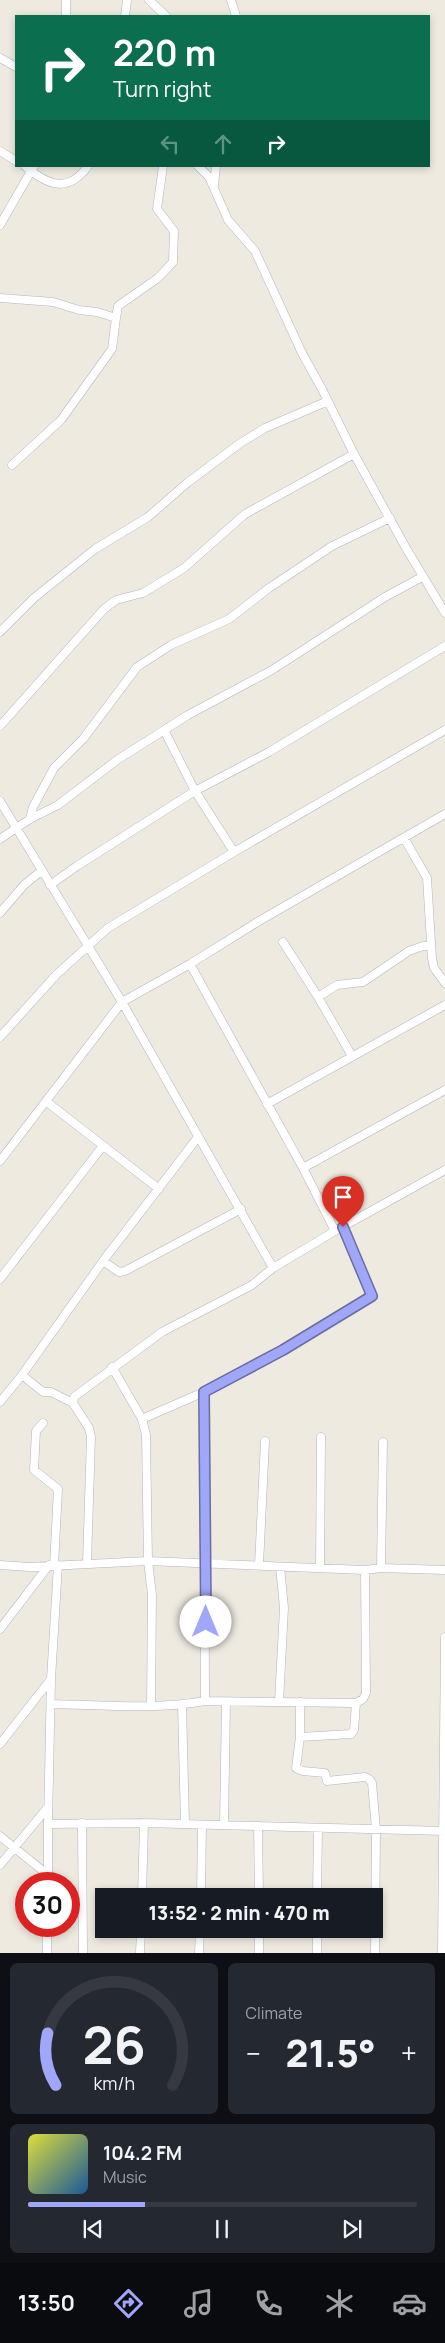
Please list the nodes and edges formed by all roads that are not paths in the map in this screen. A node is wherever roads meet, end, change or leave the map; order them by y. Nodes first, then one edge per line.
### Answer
1 (66, 0) edge
2 (127, 0) edge
3 (149, 0) edge
4 (231, 0) edge
5 (66, 15) edge
6 (126, 15) edge
7 (165, 15) edge
8 (236, 15) edge
9 (0, 58) edge
10 (15, 66) edge
11 (0, 151) edge
12 (15, 160) edge
13 (87, 167) edge
14 (163, 167) edge
15 (199, 167) edge
16 (216, 167) edge
17 (30, 168) edge
18 (214, 187) junction
19 (0, 225) edge
20 (0, 298) edge
21 (116, 318) junction
22 (328, 402) junction
23 (354, 454) junction
24 (12, 465) dead end
25 (390, 518) junction
26 (422, 577) junction
27 (445, 613) edge
28 (0, 632) edge
29 (445, 646) edge
30 (0, 726) edge
31 (164, 730) junction
32 (445, 730) edge
33 (195, 791) junction
34 (0, 801) edge
35 (445, 814) edge
36 (30, 820) junction
37 (18, 828) junction
38 (404, 838) junction
39 (0, 839) edge
40 (234, 852) junction
41 (41, 871) junction
42 (50, 885) junction
43 (0, 913) edge
44 (283, 942) dead end
45 (88, 946) junction
46 (430, 946) junction
47 (190, 964) junction
48 (445, 983) edge
49 (318, 997) junction
50 (122, 1002) junction
51 (445, 1004) edge
52 (0, 1037) edge
53 (352, 1056) junction
54 (445, 1090) edge
55 (46, 1102) junction
56 (267, 1104) junction
57 (198, 1137) junction
58 (102, 1147) junction
59 (0, 1161) edge
60 (303, 1168) junction
61 (445, 1170) edge
62 (159, 1189) junction
63 (241, 1209) junction
64 (343, 1227) junction
65 (335, 1231) junction
66 (103, 1261) junction
67 (273, 1268) junction
68 (0, 1279) edge
69 (112, 1367) junction
70 (22, 1375) junction
71 (204, 1392) junction
72 (0, 1402) edge
73 (73, 1403) junction
74 (142, 1420) junction
75 (43, 1424) dead end
76 (321, 1437) dead end
77 (265, 1441) dead end
78 (383, 1442) dead end
79 (148, 1561) junction
80 (86, 1563) junction
81 (206, 1563) junction
82 (0, 1565) edge
83 (54, 1565) junction
84 (259, 1566) junction
85 (280, 1566) junction
86 (320, 1568) junction
87 (381, 1568) junction
88 (365, 1570) junction
89 (445, 1570) edge
90 (0, 1629) edge
91 (445, 1637) edge
92 (51, 1679) junction
93 (205, 1701) junction
94 (226, 1702) junction
95 (280, 1702) junction
96 (300, 1702) junction
97 (356, 1703) junction
98 (52, 1704) junction
99 (182, 1705) junction
100 (151, 1706) junction
101 (300, 1737) junction
102 (0, 1744) edge
103 (48, 1807) junction
104 (144, 1823) junction
105 (48, 1824) junction
106 (82, 1824) junction
107 (185, 1824) junction
108 (202, 1825) junction
109 (224, 1825) junction
110 (258, 1826) junction
111 (318, 1828) junction
112 (376, 1829) junction
113 (444, 1831) edge
114 (0, 1836) edge
115 (14, 1847) junction
116 (0, 1865) edge
117 (44, 1872) edge
118 (48, 1872) edge
119 (142, 1888) edge
120 (201, 1888) edge
121 (259, 1888) edge
122 (317, 1888) edge
123 (47, 1937) edge
124 (141, 1938) edge
125 (200, 1938) edge
126 (259, 1938) edge
127 (317, 1938) edge
128 (47, 1953) edge
129 (83, 1953) edge
130 (140, 1953) edge
131 (200, 1953) edge
132 (259, 1953) edge
133 (317, 1953) edge
134 (375, 1953) edge
135 (442, 1953) edge

1 - 5 street
2 - 6 street
3 - 7 street
4 - 8 street
9 - 10 street
11 - 12 street
13 - 17 street
14 - 21 street
15 - 18 street
16 - 18 street
17 - 19 street
18 - 22 street
20 - 21 street
21 - 24 street
22 - 23 street
22 - 28 street
23 - 25 street
23 - 30 street
25 - 26 street
25 - 36 street
26 - 27 street
26 - 31 street
29 - 33 street
31 - 33 street
31 - 36 street
32 - 40 street
33 - 40 street
33 - 42 street
34 - 37 street
35 - 38 street
36 - 37 street
37 - 39 street
37 - 41 street
38 - 46 street
38 - 47 street
40 - 45 street
41 - 42 street
41 - 43 street
42 - 45 street
44 - 49 street
45 - 50 street
45 - 52 street
46 - 48 street
46 - 49 street
47 - 50 street
47 - 56 street
49 - 53 street
50 - 55 street
50 - 57 street
51 - 53 street
53 - 56 street
54 - 60 street
55 - 58 street
55 - 59 street
56 - 60 street
57 - 62 street
57 - 63 street
58 - 62 street
58 - 68 street
60 - 65 street
61 - 64 street
62 - 66 street
63 - 66 street
63 - 67 street
64 - 65 street
64 - 71 street
65 - 67 street
66 - 70 street
67 - 69 street
69 - 73 street
69 - 74 street
70 - 72 street
70 - 73 street
71 - 74 street
71 - 81 street
73 - 80 street
74 - 79 street
75 - 83 street
76 - 86 street
77 - 84 street
78 - 87 street
79 - 80 street
79 - 81 street
79 - 100 street
80 - 83 street
81 - 84 street
81 - 93 street
82 - 83 street
83 - 90 street
83 - 92 street
84 - 85 street
85 - 86 street
85 - 95 street
86 - 88 street
87 - 88 street
87 - 89 street
88 - 97 street
91 - 113 street
92 - 98 street
92 - 102 street
93 - 94 street
93 - 99 street
94 - 95 street
94 - 109 street
95 - 96 street
96 - 97 street
96 - 101 street
97 - 101 street
98 - 100 street
98 - 103 street
99 - 100 street
99 - 107 street
101 - 112 street
103 - 105 street
103 - 115 street
104 - 106 street
104 - 107 street
104 - 119 street
105 - 106 street
105 - 118 street
106 - 129 street
107 - 108 street
108 - 109 street
108 - 120 street
109 - 110 street
110 - 111 street
110 - 121 street
111 - 112 street
111 - 122 street
112 - 113 street
112 - 134 street
113 - 135 street
114 - 115 street
115 - 116 street
115 - 117 street
123 - 128 street
124 - 130 street
125 - 131 street
126 - 132 street
127 - 133 street

